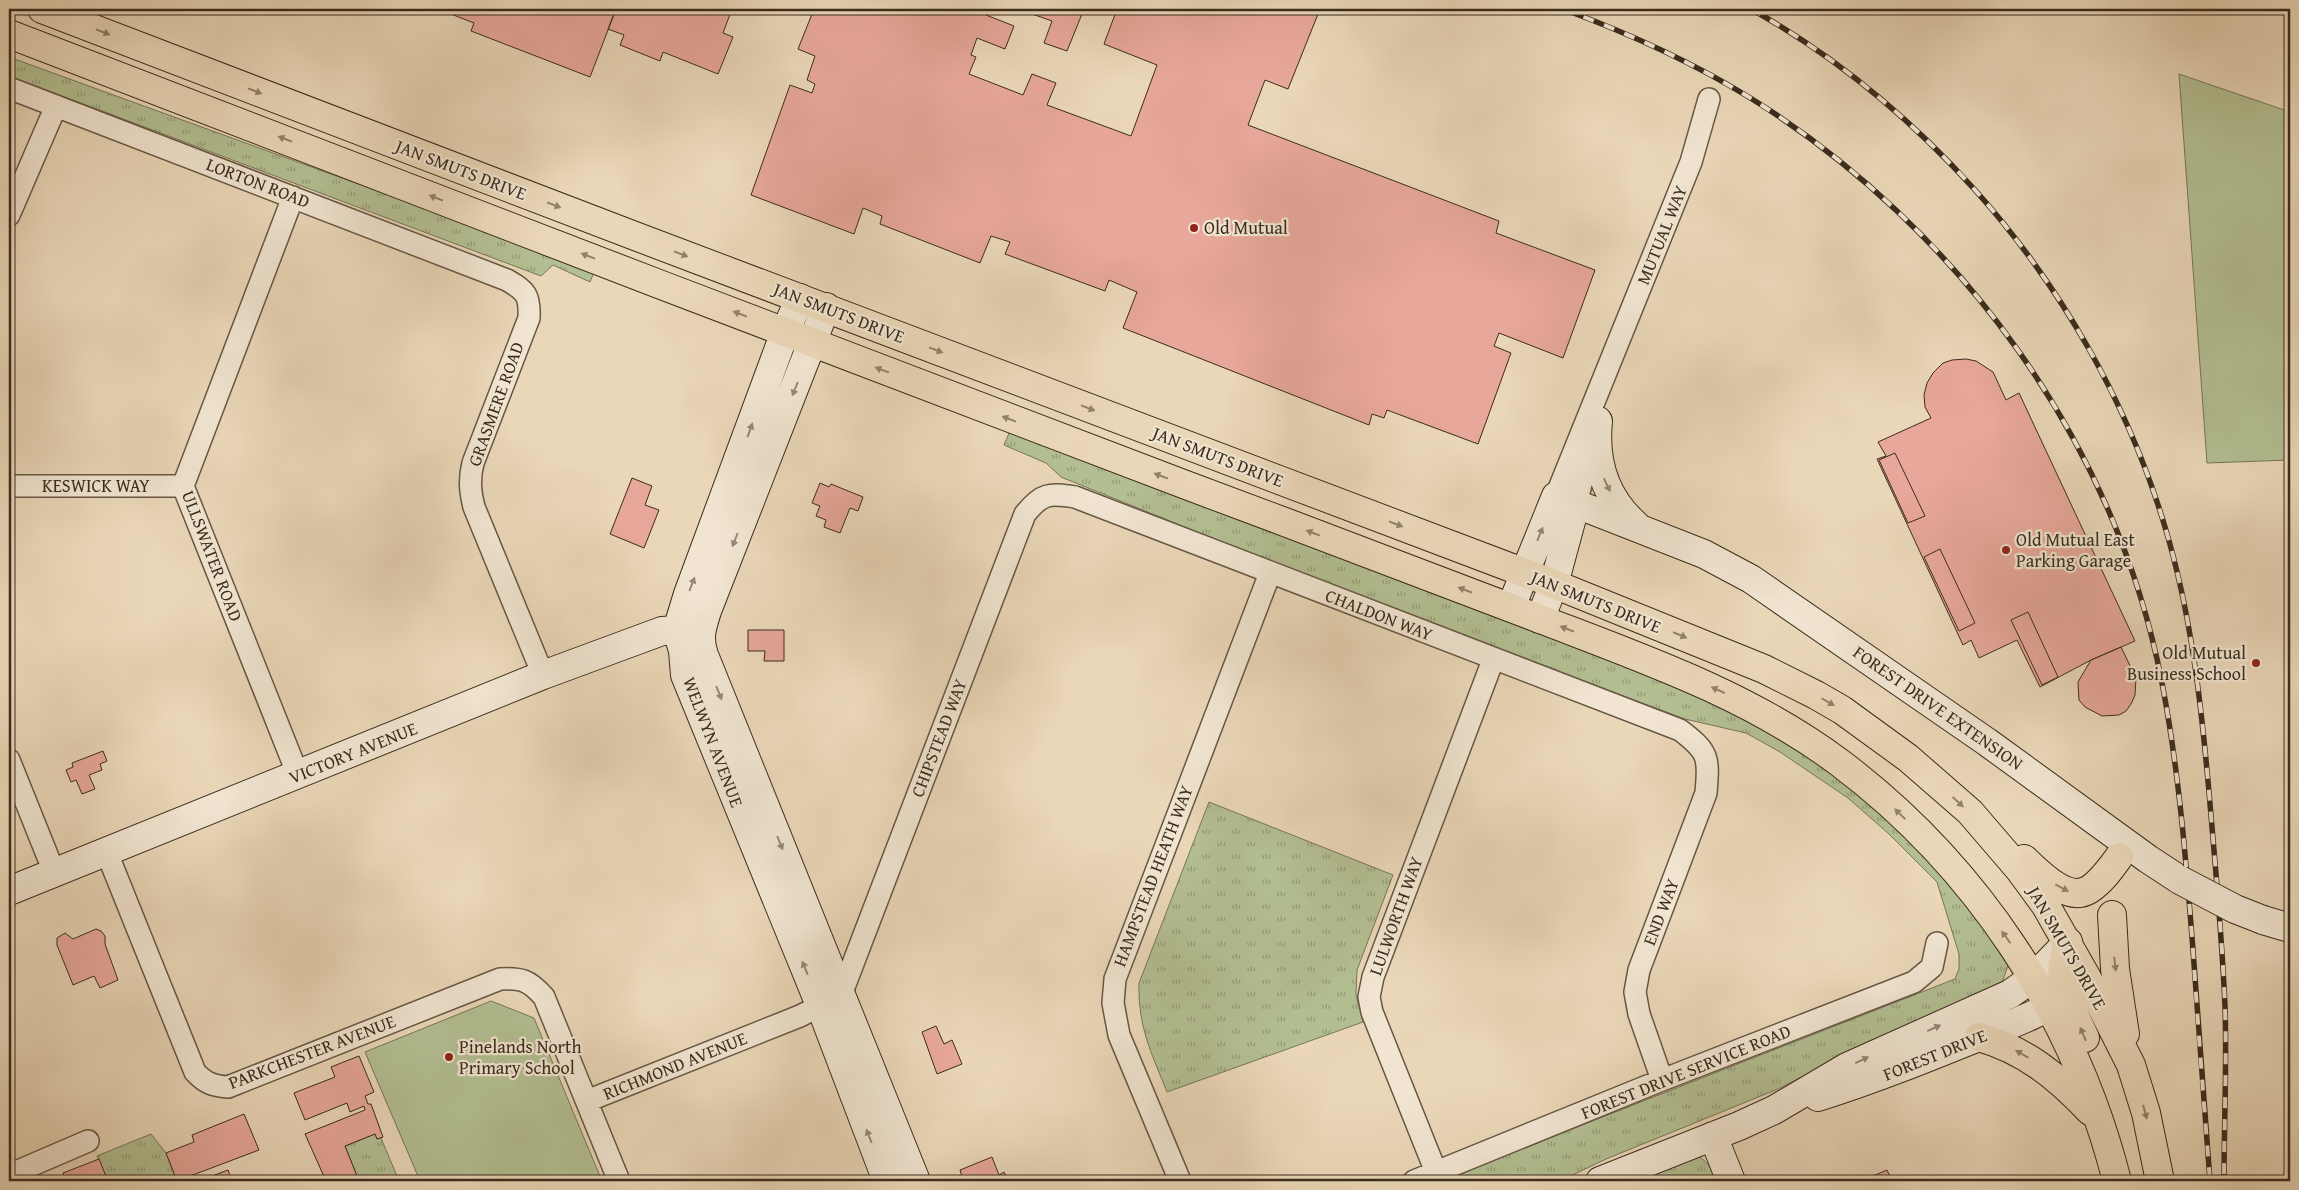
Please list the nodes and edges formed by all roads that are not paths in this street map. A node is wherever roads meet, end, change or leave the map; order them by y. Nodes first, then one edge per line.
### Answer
1 (42, 9) edge
2 (9, 34) edge
3 (9, 88) edge
4 (1709, 99) dead end
5 (56, 106) junction
6 (293, 197) junction
7 (9, 215) edge
8 (507, 280) joint
9 (800, 298) junction
10 (826, 307) junction
11 (785, 332) junction
12 (812, 343) junction
13 (1607, 368) junction
14 (1598, 421) junction
15 (9, 486) edge
16 (182, 486) junction
17 (1053, 493) joint
18 (1566, 500) junction
19 (1641, 529) junction
20 (1270, 573) junction
21 (1525, 573) junction
22 (1554, 584) junction
23 (1511, 607) junction
24 (1540, 619) junction
25 (689, 632) junction
26 (636, 642) junction
27 (1493, 660) junction
28 (543, 675) junction
29 (685, 675) junction
30 (1701, 746) joint
31 (9, 760) edge
32 (298, 775) junction
33 (1982, 825) junction
34 (107, 853) junction
35 (2119, 857) dead end
36 (54, 872) junction
37 (9, 891) edge
38 (2112, 915) dead end
39 (2290, 928) edge
40 (2068, 942) junction
41 (1937, 943) dead end
42 (2034, 977) junction
43 (2087, 978) junction
44 (830, 1000) junction
45 (2058, 1002) junction
46 (1979, 1037) junction
47 (2131, 1065) junction
48 (1662, 1080) junction
49 (587, 1102) junction
50 (1774, 1110) junction
51 (2098, 1120) junction
52 (1713, 1136) junction
53 (88, 1141) dead end
54 (1436, 1172) junction
55 (9, 1175) edge
56 (619, 1181) edge
57 (887, 1181) edge
58 (916, 1181) edge
59 (1180, 1181) edge
60 (1414, 1181) edge
61 (1600, 1181) edge
62 (1731, 1181) edge
63 (2118, 1181) edge
64 (2160, 1181) edge

1 -> 9 main road, JAN SMUTS DRIVE
11 -> 2 main road, JAN SMUTS DRIVE
3 - 5 street, LORTON ROAD
4 - 13 street, MUTUAL WAY
5 - 6 street, LORTON ROAD
5 - 7 street
6 - 8 street, LORTON ROAD
6 - 16 street, ULLSWATER ROAD
8 - 28 street, GRASMERE ROAD
9 - 10 main road, JAN SMUTS DRIVE
9 - 11 street, WELWYN AVENUE
10 - 12 street
10 -> 21 main road, JAN SMUTS DRIVE
11 - 12 main road, JAN SMUTS DRIVE
25 -> 11 street, WELWYN AVENUE
23 -> 12 main road, JAN SMUTS DRIVE
12 -> 25 street
13 - 14 street, MUTUAL WAY
13 - 18 street, MUTUAL WAY
14 - 18 street, MUTUAL WAY
14 -> 19 street
15 - 16 street, KESWICK WAY
16 - 32 street, ULLSWATER ROAD
17 - 20 street, CHALDON WAY
17 - 44 street, CHIPSTEAD WAY
18 - 19 street, FOREST DRIVE EXTENSION
21 -> 18 street, MUTUAL WAY
18 - 22 street, MUTUAL WAY
19 - 39 street, FOREST DRIVE EXTENSION, bridge
20 - 27 street, CHALDON WAY
20 - 59 street, HAMPSTEAD HEATH WAY
21 - 22 main road, JAN SMUTS DRIVE
21 - 23 street, MUTUAL WAY
22 - 24 street, MUTUAL WAY
22 -> 33 main road, JAN SMUTS DRIVE
23 - 24 main road, JAN SMUTS DRIVE
42 -> 24 main road, JAN SMUTS DRIVE
25 - 26 street, VICTORY AVENUE
25 - 29 street, WELWYN AVENUE
25 -> 44 street, WELWYN AVENUE
26 - 28 street, VICTORY AVENUE
26 - 29 street
27 - 30 street, CHALDON WAY
27 - 54 street, LULWORTH WAY
28 - 32 street, VICTORY AVENUE
44 -> 29 street, WELWYN AVENUE
30 - 48 street, END WAY
31 - 36 street
32 - 34 street, VICTORY AVENUE
33 -> 35 main road
33 - 40 main road, JAN SMUTS DRIVE
34 - 36 street, VICTORY AVENUE
34 - 49 street, PARKCHESTER AVENUE
36 - 37 street, VICTORY AVENUE
38 -> 47 main road
40 - 42 street, FOREST DRIVE
40 - 43 main road, JAN SMUTS DRIVE
40 - 45 main road
41 - 48 street, FOREST DRIVE SERVICE ROAD
42 - 45 main road, JAN SMUTS DRIVE
50 -> 42 street, FOREST DRIVE
43 - 45 street, FOREST DRIVE
43 - 47 main road, JAN SMUTS DRIVE
44 - 49 street, RICHMOND AVENUE
57 -> 44 street, WELWYN AVENUE
44 - 58 street, WELWYN AVENUE
45 - 46 street, FOREST DRIVE
45 - 51 main road, JAN SMUTS DRIVE
63 -> 45 main road
46 - 50 street, FOREST DRIVE
51 -> 46 main road
47 -> 64 main road, JAN SMUTS DRIVE
48 - 54 street, FOREST DRIVE SERVICE ROAD
49 - 56 street, RICHMOND AVENUE
50 - 52 street, FOREST DRIVE
51 - 63 main road, JAN SMUTS DRIVE
52 - 61 street, FOREST DRIVE
52 - 62 street
53 - 55 street
54 - 60 street, FOREST DRIVE SERVICE ROAD

